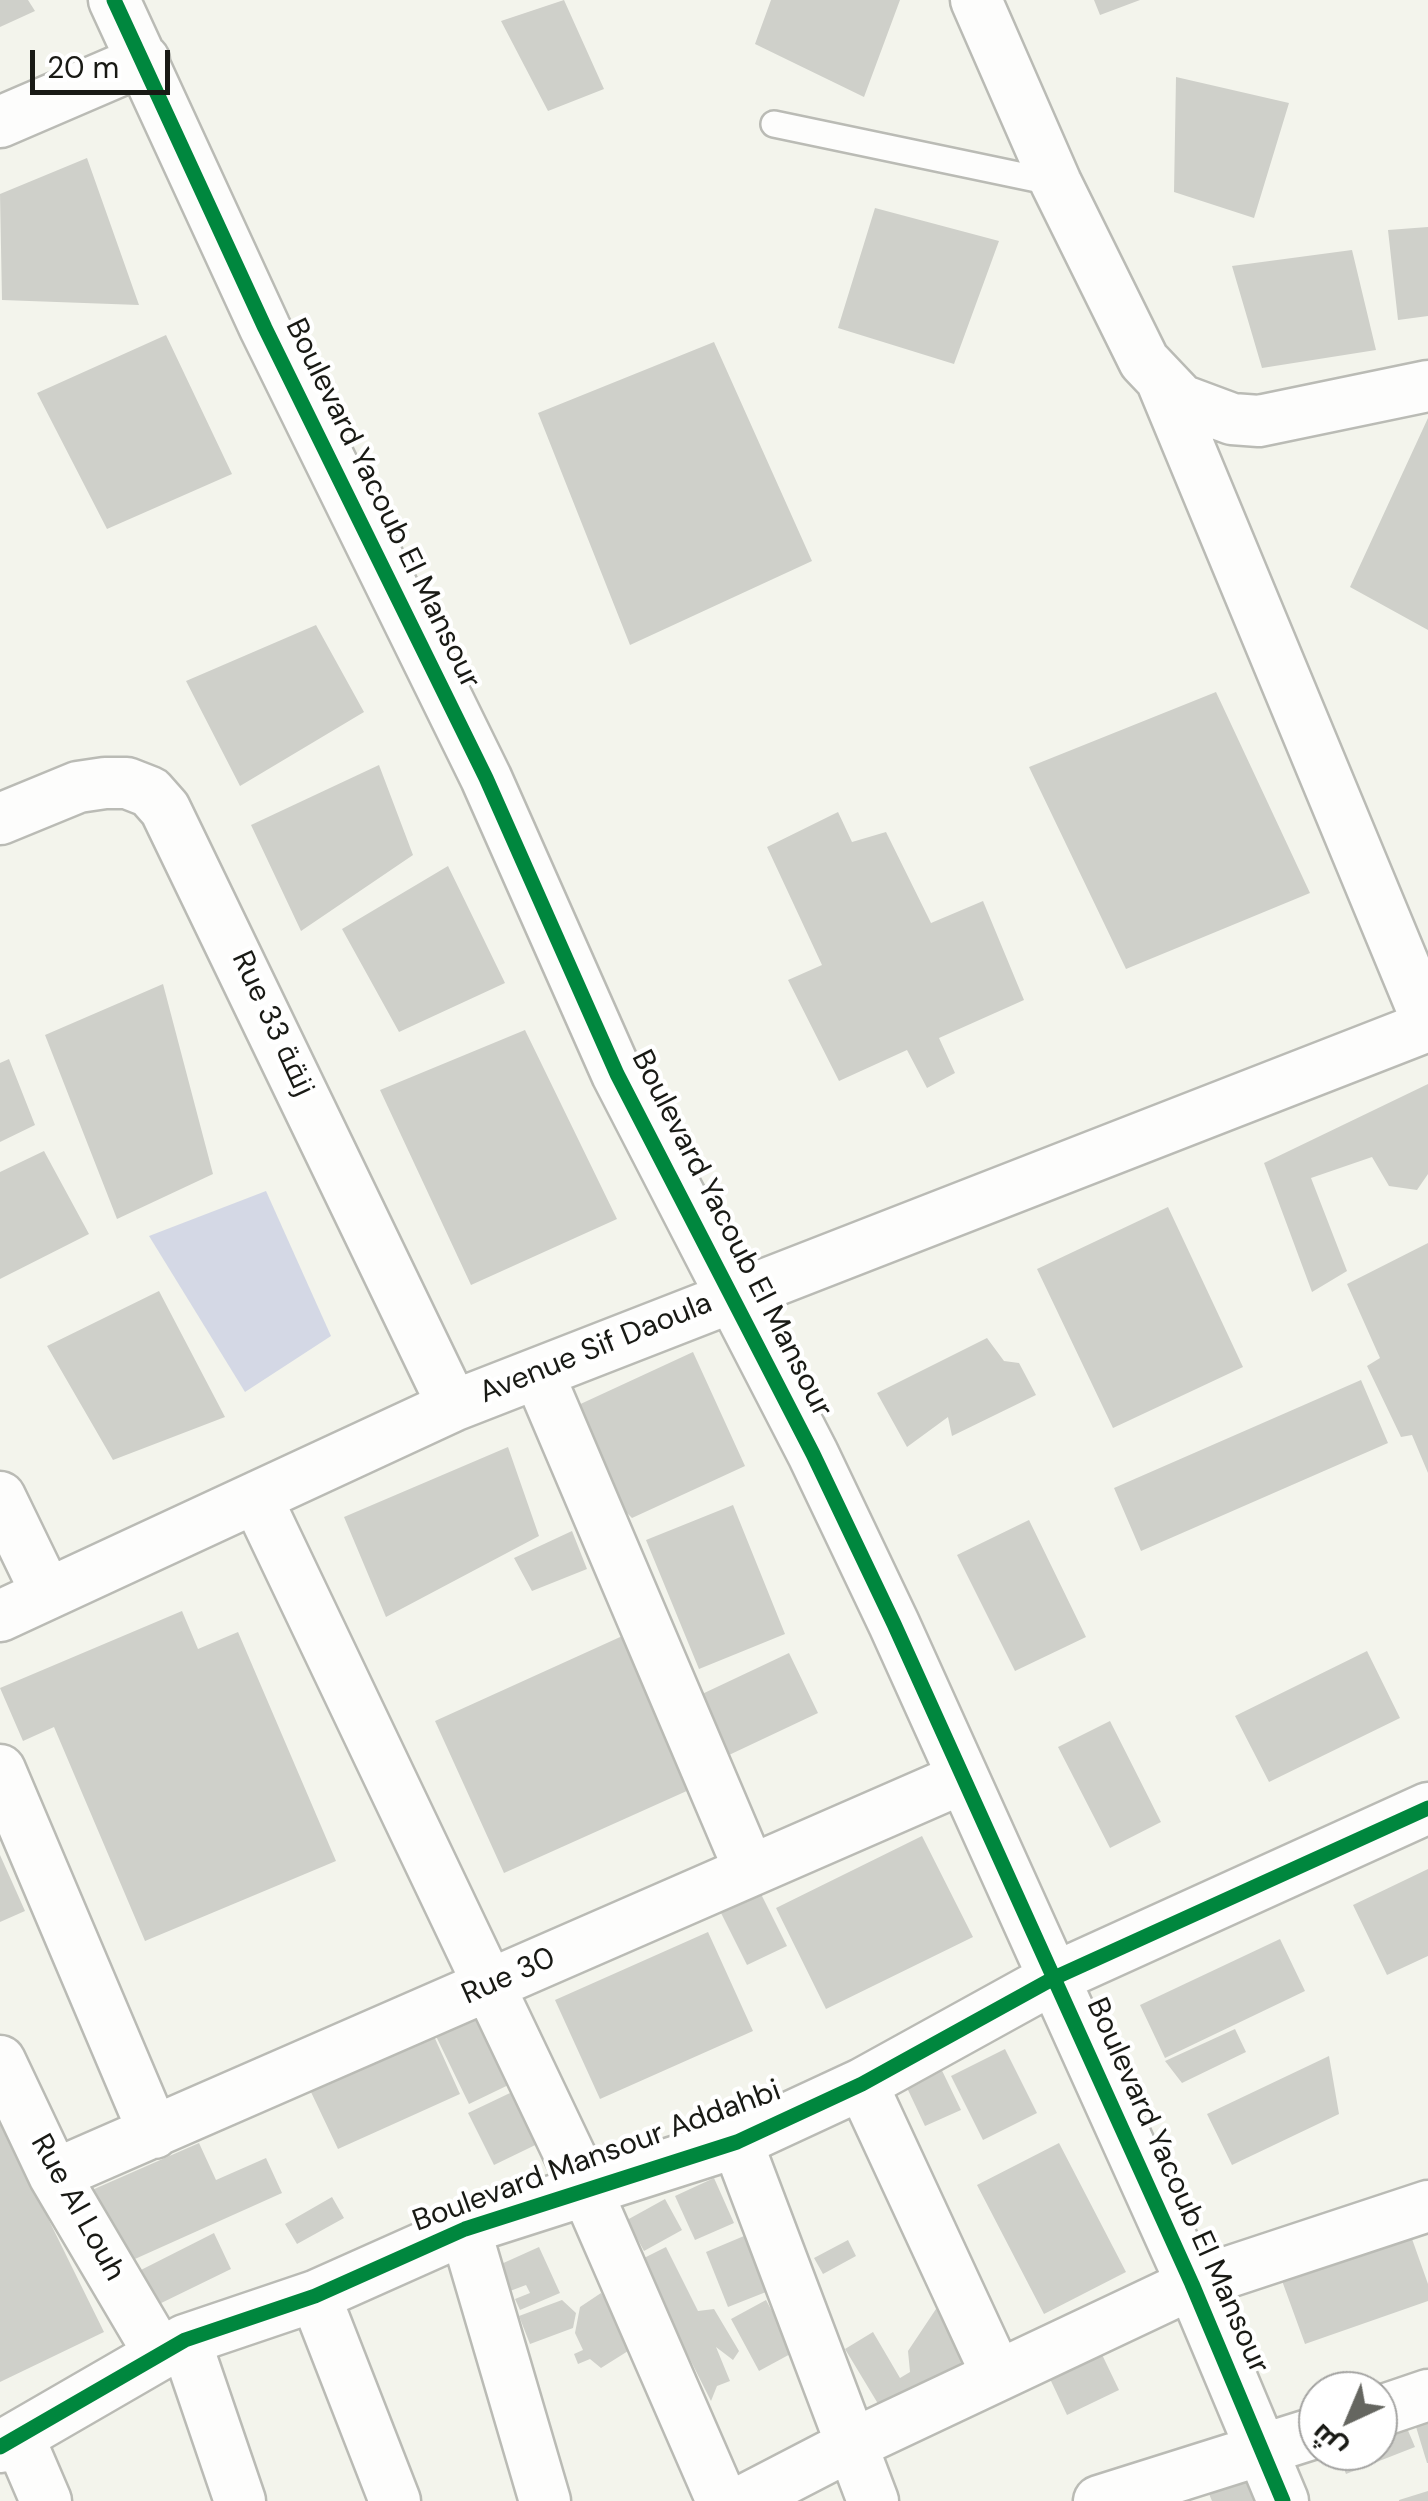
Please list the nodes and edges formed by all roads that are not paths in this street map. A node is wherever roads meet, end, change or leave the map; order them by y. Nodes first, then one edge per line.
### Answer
1 (114, 0) edge
2 (976, 0) edge
3 (144, 60) junction
4 (0, 122) edge
5 (774, 124) dead end
6 (1056, 183) junction
7 (1163, 384) junction
8 (1428, 386) edge
9 (0, 820) edge
10 (1428, 1024) edge
11 (729, 1297) junction
12 (538, 1373) junction
13 (453, 1406) junction
14 (0, 1497) edge
15 (257, 1499) junction
16 (48, 1594) junction
17 (0, 1616) edge
18 (0, 1770) edge
19 (963, 1778) junction
20 (1428, 1808) edge
21 (750, 1871) junction
22 (1054, 1978) junction
23 (490, 1985) junction
24 (0, 2061) edge
25 (862, 2084) junction
26 (154, 2133) junction
27 (737, 2142) junction
28 (54, 2174) junction
29 (585, 2187) junction
30 (1428, 2206) edge
31 (465, 2229) junction
32 (1192, 2284) junction
33 (315, 2296) junction
34 (172, 2346) junction
35 (996, 2375) junction
36 (1428, 2395) edge
37 (1398, 2405) edge
38 (1298, 2439) edge
39 (10, 2442) edge
40 (849, 2446) junction
41 (1264, 2450) junction
42 (46, 2501) edge
43 (240, 2501) edge
44 (395, 2501) edge
45 (545, 2501) edge
46 (722, 2501) edge
47 (743, 2501) edge
48 (873, 2501) edge
49 (1099, 2501) edge
50 (1283, 2501) edge

1 - 3 street, Boulevard Yacoub El Mansour
2 - 6 street
3 - 4 street
3 - 11 street, Boulevard Yacoub El Mansour
5 - 6 lane
6 - 7 street
7 - 8 street
7 - 10 street
9 - 13 street, Rue 33 زنقة
10 - 11 street, Avenue Sif Daoula
11 - 12 street, Avenue Sif Daoula
11 - 19 street, Boulevard Yacoub El Mansour
12 - 13 street, Avenue Sif Daoula
12 - 21 street
13 - 15 street, Avenue Sif Daoula
14 - 16 street
15 - 16 street, Avenue Sif Daoula
15 - 23 street
16 - 17 street, Avenue Sif Daoula
18 - 26 street
19 - 21 street, Rue 30
19 - 22 street, Boulevard Yacoub El Mansour
20 - 22 street, Boulevard Mansour Addahbi
21 - 23 street, Rue 30
22 - 25 street, Boulevard Mansour Addahbi
22 - 32 street, Boulevard Yacoub El Mansour
23 - 26 street, Rue 30
23 - 29 street
24 - 28 street, Rue Al Louh
25 - 27 street, Boulevard Mansour Addahbi
25 - 35 street
26 - 28 street, Rue 30
27 - 29 street, Boulevard Mansour Addahbi
27 - 40 street
28 - 34 street, Rue Al Louh
29 - 31 street, Boulevard Mansour Addahbi
29 - 46 street
30 - 32 street
31 - 33 street, Boulevard Mansour Addahbi
31 - 45 street
32 - 35 street
32 - 41 street, Boulevard Yacoub El Mansour
33 - 34 street, Boulevard Mansour Addahbi
33 - 44 street
34 - 39 street, Boulevard Mansour Addahbi
34 - 43 street, Rue Al Louh
35 - 40 street
36 - 37 street
38 - 41 street
39 - 42 street
40 - 47 street
40 - 48 street
41 - 49 street
41 - 50 street, Boulevard Yacoub El Mansour

